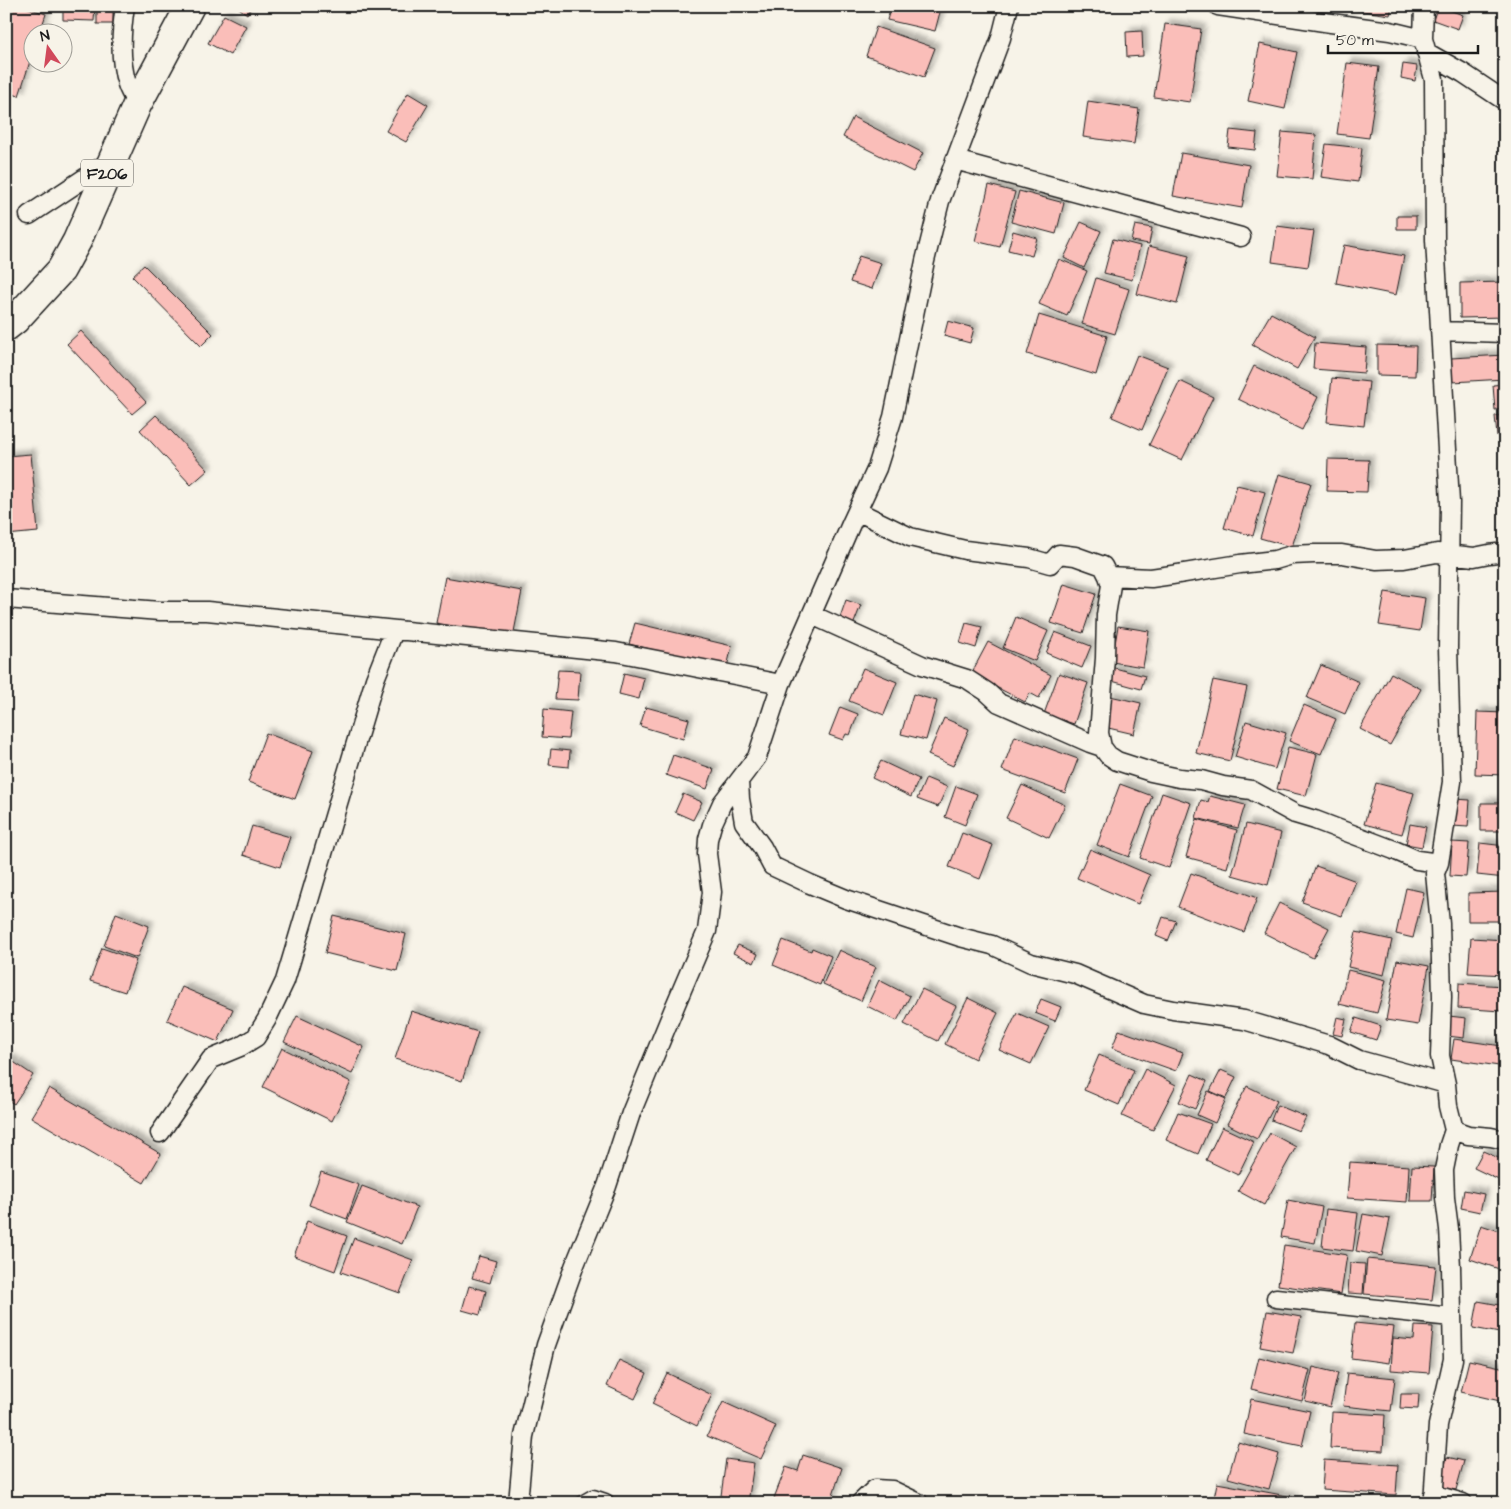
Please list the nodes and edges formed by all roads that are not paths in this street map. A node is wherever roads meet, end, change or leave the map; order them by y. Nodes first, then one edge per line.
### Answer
1 (125, 6) edge
2 (190, 6) edge
3 (1009, 6) edge
4 (1218, 6) edge
5 (1424, 6) edge
6 (1425, 45) junction
7 (1505, 101) edge
8 (138, 105) junction
9 (113, 159) junction
10 (956, 160) junction
11 (29, 215) dead end
12 (1241, 237) dead end
13 (6, 326) edge
14 (1440, 331) junction
15 (1505, 333) edge
16 (857, 511) junction
17 (1505, 552) edge
18 (1450, 554) junction
19 (1108, 576) junction
20 (6, 599) edge
21 (812, 615) junction
22 (394, 631) junction
23 (781, 684) junction
24 (1102, 747) junction
25 (739, 781) junction
26 (1439, 863) junction
27 (1446, 1084) junction
28 (1454, 1130) junction
29 (160, 1133) dead end
30 (1505, 1140) edge
31 (1276, 1298) dead end
32 (1451, 1317) junction
33 (1433, 1498) edge
34 (518, 1503) edge
35 (586, 1503) edge
36 (605, 1503) edge
37 (860, 1503) edge
38 (919, 1503) edge
39 (1463, 1503) edge

1 - 8 street
2 - 8 main road, F206
3 - 10 street
4 - 6 street
5 - 6 street
6 - 7 street
6 - 14 street
8 - 9 main road, F206
9 - 11 street
9 - 13 main road, F206
10 - 12 street
10 - 16 street
14 - 15 street
14 - 18 street
16 - 19 street
16 - 21 street
17 - 18 street
18 - 19 street
18 - 26 street
19 - 24 street
20 - 22 street
21 - 23 street
21 - 24 street
22 - 23 street
22 - 29 street
23 - 25 street
24 - 26 street
25 - 27 street
25 - 34 street
26 - 27 street
27 - 28 street
28 - 30 street
28 - 32 street
31 - 32 street
32 - 33 street
33 - 39 street
35 - 36 street
37 - 38 street

